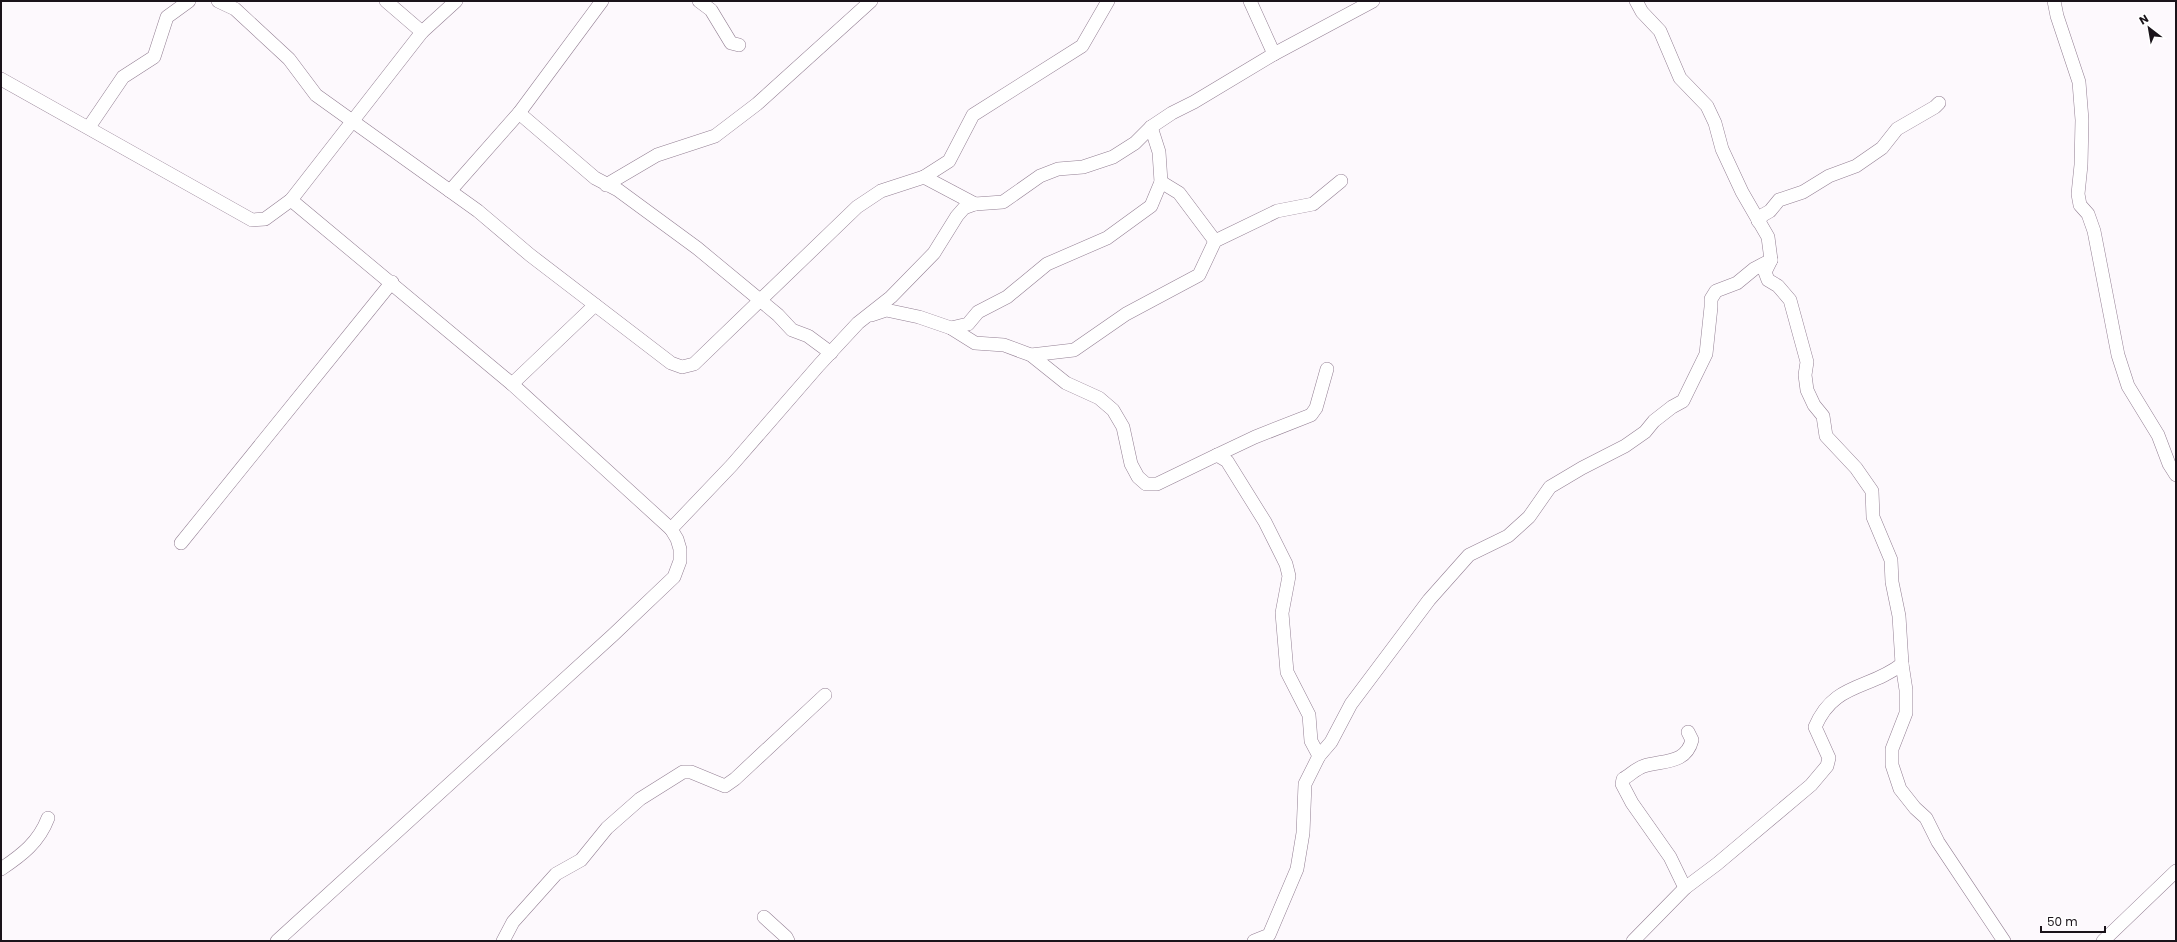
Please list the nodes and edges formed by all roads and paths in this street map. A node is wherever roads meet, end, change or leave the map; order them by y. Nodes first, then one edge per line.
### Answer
1 (189, 1) edge
2 (218, 1) edge
3 (386, 1) edge
4 (456, 1) edge
5 (602, 1) edge
6 (699, 1) edge
7 (871, 1) edge
8 (1108, 1) edge
9 (1250, 1) edge
10 (1636, 1) edge
11 (2054, 1) edge
12 (1370, 2) edge
13 (422, 32) junction
14 (740, 45) dead end
15 (1274, 54) junction
16 (1, 79) edge
17 (1938, 103) dead end
18 (519, 113) junction
19 (353, 120) junction
20 (89, 127) junction
21 (1151, 127) junction
22 (924, 177) junction
23 (1341, 181) dead end
24 (1161, 182) junction
25 (606, 185) junction
26 (450, 191) junction
27 (290, 200) junction
28 (975, 204) junction
29 (1758, 221) junction
30 (1216, 241) junction
31 (1771, 260) junction
32 (392, 282) junction
33 (760, 302) junction
34 (595, 305) junction
35 (868, 316) junction
36 (951, 328) junction
37 (831, 353) junction
38 (1031, 355) junction
39 (1327, 369) dead end
40 (512, 384) junction
41 (1216, 455) junction
42 (2176, 475) edge
43 (671, 529) junction
44 (180, 543) dead end
45 (1902, 664) junction
46 (825, 695) dead end
47 (1688, 732) dead end
48 (1319, 756) junction
49 (48, 818) dead end
50 (1, 869) edge
51 (2176, 871) edge
52 (1685, 888) junction
53 (764, 917) dead end
54 (276, 941) edge
55 (503, 941) edge
56 (788, 941) edge
57 (1254, 941) edge
58 (1633, 941) edge
59 (2004, 941) edge
60 (2103, 941) edge

1 - 20 street
2 - 19 street
3 - 13 street
4 - 13 street
5 - 18 street
6 - 14 street
7 - 25 street
8 - 22 street
9 - 15 street
10 - 29 street
11 - 42 street
12 - 15 street
13 - 19 street
15 - 21 street
16 - 20 street
17 - 29 street
18 - 25 street
18 - 26 street
19 - 26 street
19 - 27 street
20 - 27 street
21 - 24 street
21 - 28 street
22 - 28 street
22 - 33 street
23 - 30 street
24 - 30 street
24 - 36 street
25 - 33 street
26 - 34 street
27 - 32 street
28 - 35 street
29 - 31 street
30 - 38 street
31 - 45 street
31 - 48 street
32 - 40 street
32 - 44 street
33 - 34 street
33 - 37 street
34 - 40 street
35 - 36 street
35 - 37 street
36 - 38 street
37 - 43 street
38 - 41 street
39 - 41 street
40 - 43 street
41 - 48 street
43 - 54 street
45 - 52 street
45 - 59 street
46 - 55 street
47 - 52 street
48 - 57 street
49 - 50 street
51 - 60 street
52 - 58 street
53 - 56 street

